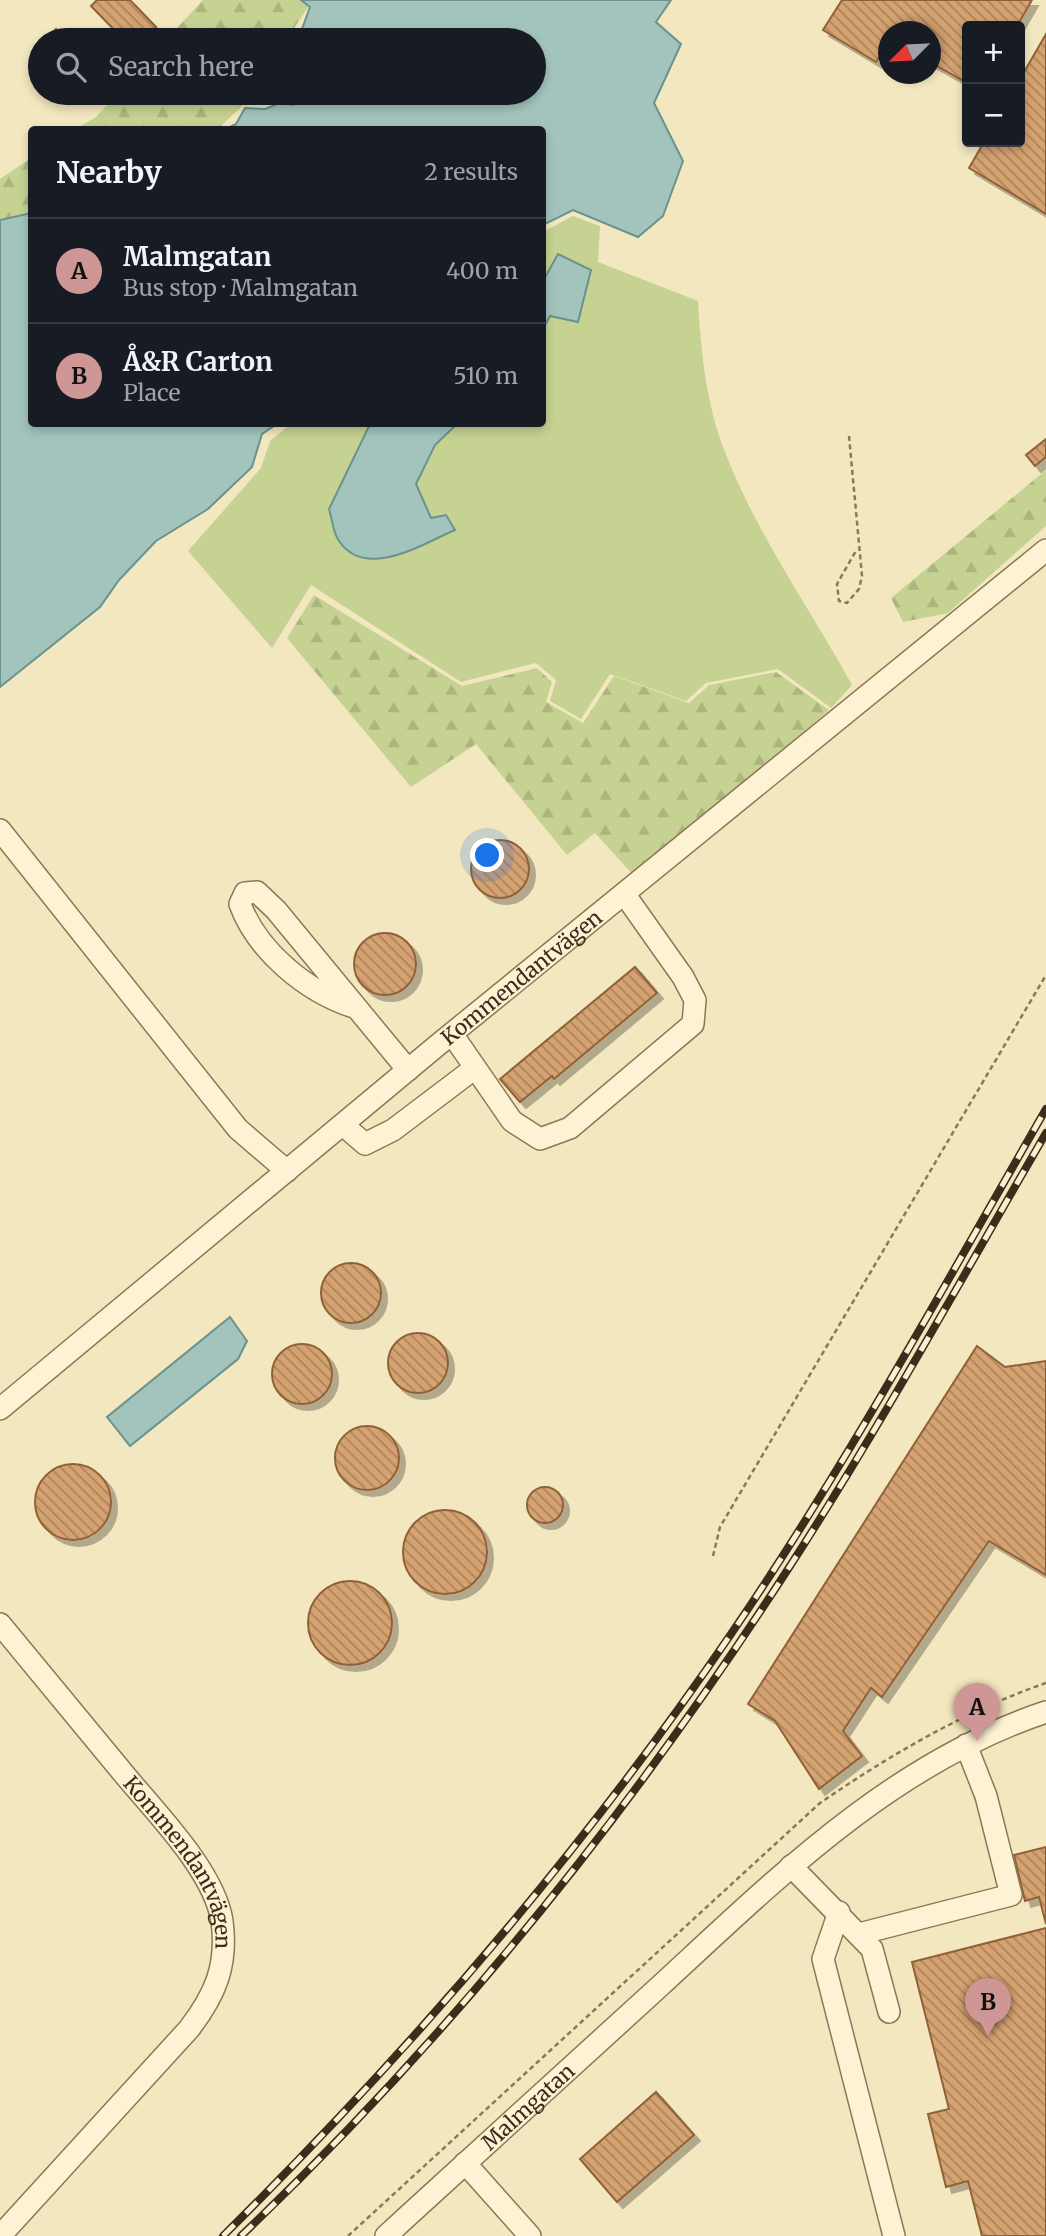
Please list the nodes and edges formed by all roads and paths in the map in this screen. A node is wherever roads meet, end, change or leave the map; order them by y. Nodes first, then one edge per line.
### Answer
1 (849, 436) dead end
2 (857, 549) junction
3 (1046, 550) edge
4 (0, 830) edge
5 (625, 895) junction
6 (1046, 975) edge
7 (354, 1007) junction
8 (452, 1034) junction
9 (475, 1068) junction
10 (408, 1070) junction
11 (343, 1125) junction
12 (287, 1171) junction
13 (0, 1409) edge
14 (713, 1556) dead end
15 (0, 1624) edge
16 (1046, 1712) edge
17 (966, 1745) junction
18 (790, 1866) junction
19 (839, 1912) junction
20 (859, 1934) junction
21 (889, 2012) dead end
22 (465, 2164) junction
23 (0, 2236) edge
24 (386, 2236) edge
25 (530, 2236) edge
26 (894, 2236) edge

1 - 2 path
2 - 2 path
3 - 5 street, Kommendantvägen
4 - 12 street
5 - 8 street, Kommendantvägen
5 - 9 street
6 - 14 path
7 - 7 street
7 - 10 street
8 - 9 street
8 - 10 street, Kommendantvägen
9 - 11 street
10 - 11 street, Kommendantvägen
11 - 12 street, Kommendantvägen
12 - 13 street, Kommendantvägen
15 - 23 street, Kommendantvägen
16 - 17 street, Malmgatan
17 - 18 street, Malmgatan
17 - 20 street
18 - 19 street
18 - 22 street, Malmgatan
19 - 20 street
19 - 26 street
20 - 21 street
22 - 24 street, Malmgatan
22 - 25 street

